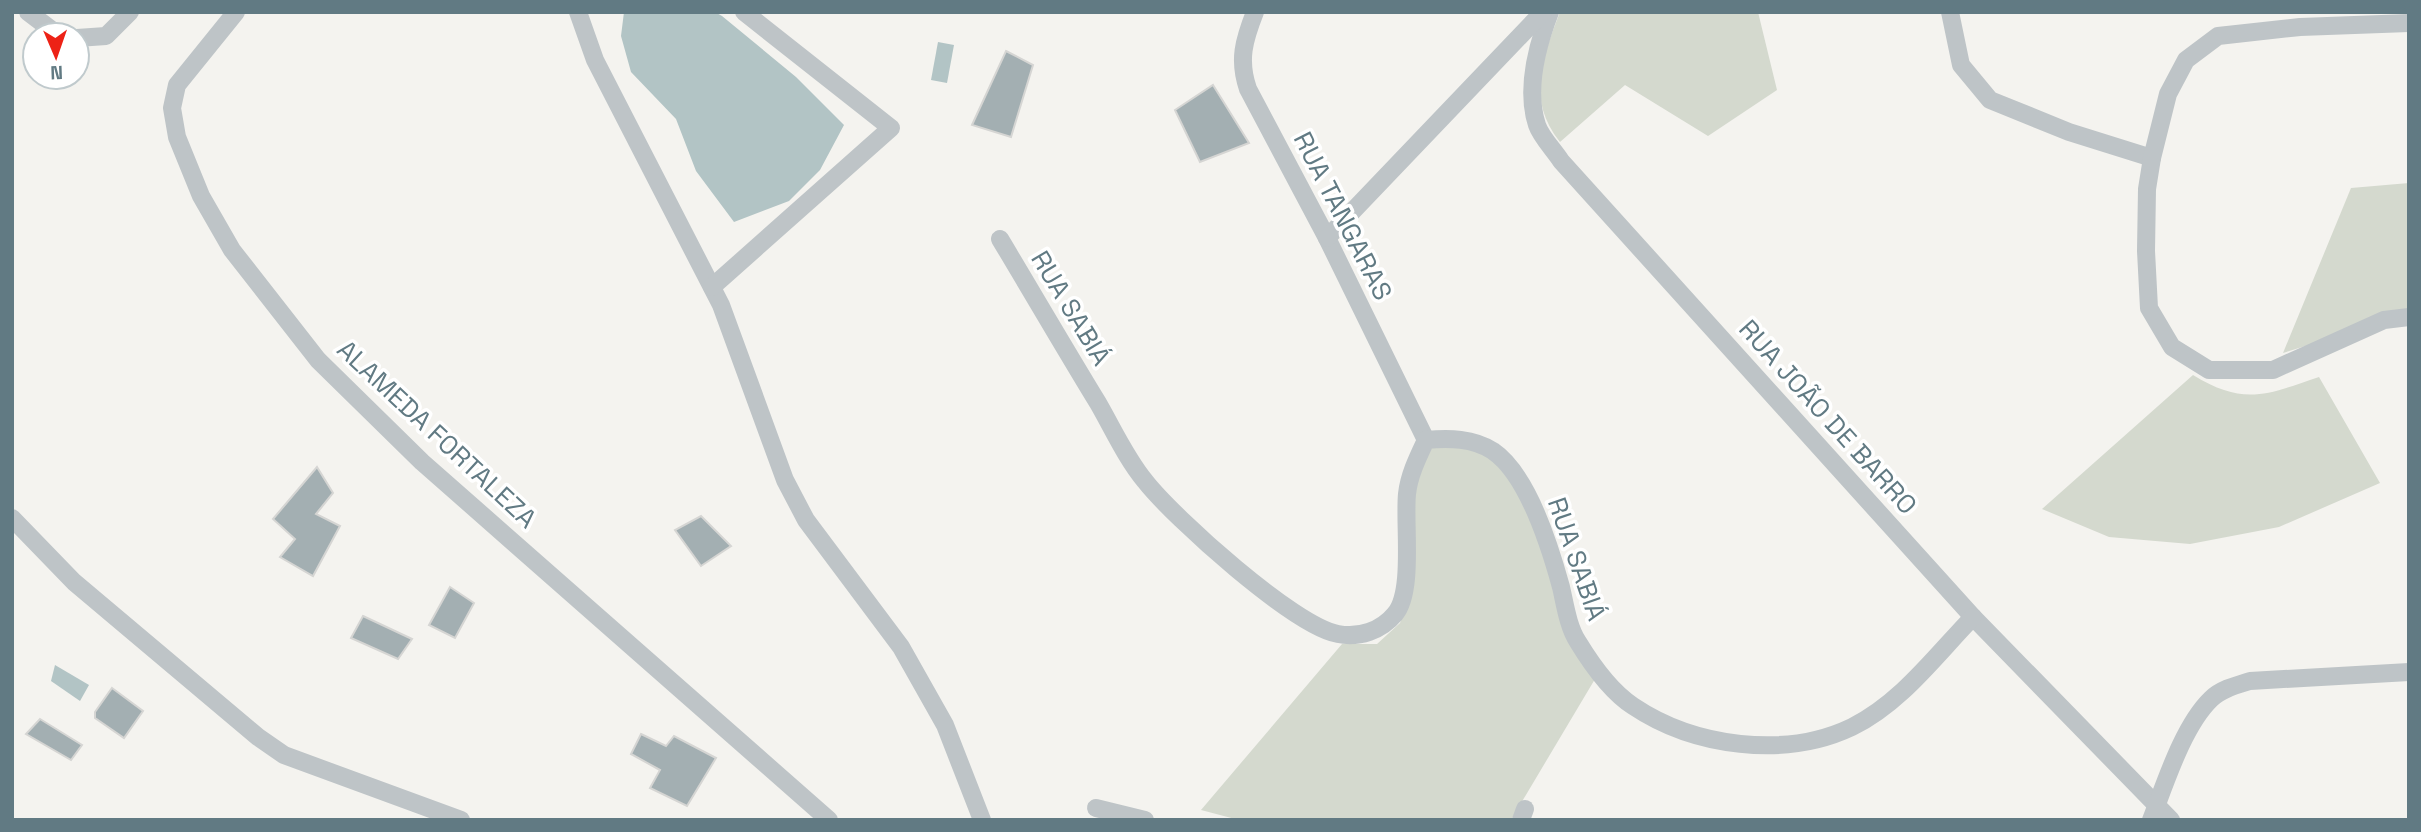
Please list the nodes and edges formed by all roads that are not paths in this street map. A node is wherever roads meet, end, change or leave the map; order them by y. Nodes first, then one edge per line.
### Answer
1 (130, 12) edge
2 (236, 12) edge
3 (578, 12) edge
4 (744, 12) edge
5 (1255, 12) edge
6 (1543, 12) edge
7 (1549, 12) edge
8 (1950, 12) edge
9 (2313, 12) edge
10 (2409, 23) edge
11 (2300, 27) junction
12 (91, 37) edge
13 (2152, 158) junction
14 (1327, 238) junction
15 (1000, 239) dead end
16 (712, 287) junction
17 (2409, 317) edge
18 (1426, 440) junction
19 (12, 518) edge
20 (1973, 617) junction
21 (2409, 672) edge
22 (1096, 808) dead end
23 (2154, 812) edge
24 (461, 820) edge
25 (829, 820) edge
26 (982, 820) edge
27 (1145, 820) edge
28 (2171, 820) edge

1 - 12 street
2 - 25 street, ALAMEDA FORTALEZA
3 - 16 street
4 - 16 street
5 - 14 street, RUA TANGARAS
6 - 14 street
7 - 20 street, RUA JOÃO DE BARRO
8 - 13 street
9 - 11 street
10 - 11 street
11 - 13 street
13 - 17 street
14 - 18 street, RUA TANGARAS
15 - 18 street, RUA SABIÁ
16 - 26 street
18 - 20 street, RUA SABIÁ
19 - 24 street
20 - 23 street, RUA JOÃO DE BARRO
21 - 23 street
22 - 27 street
23 - 28 street, RUA JOÃO DE BARRO

